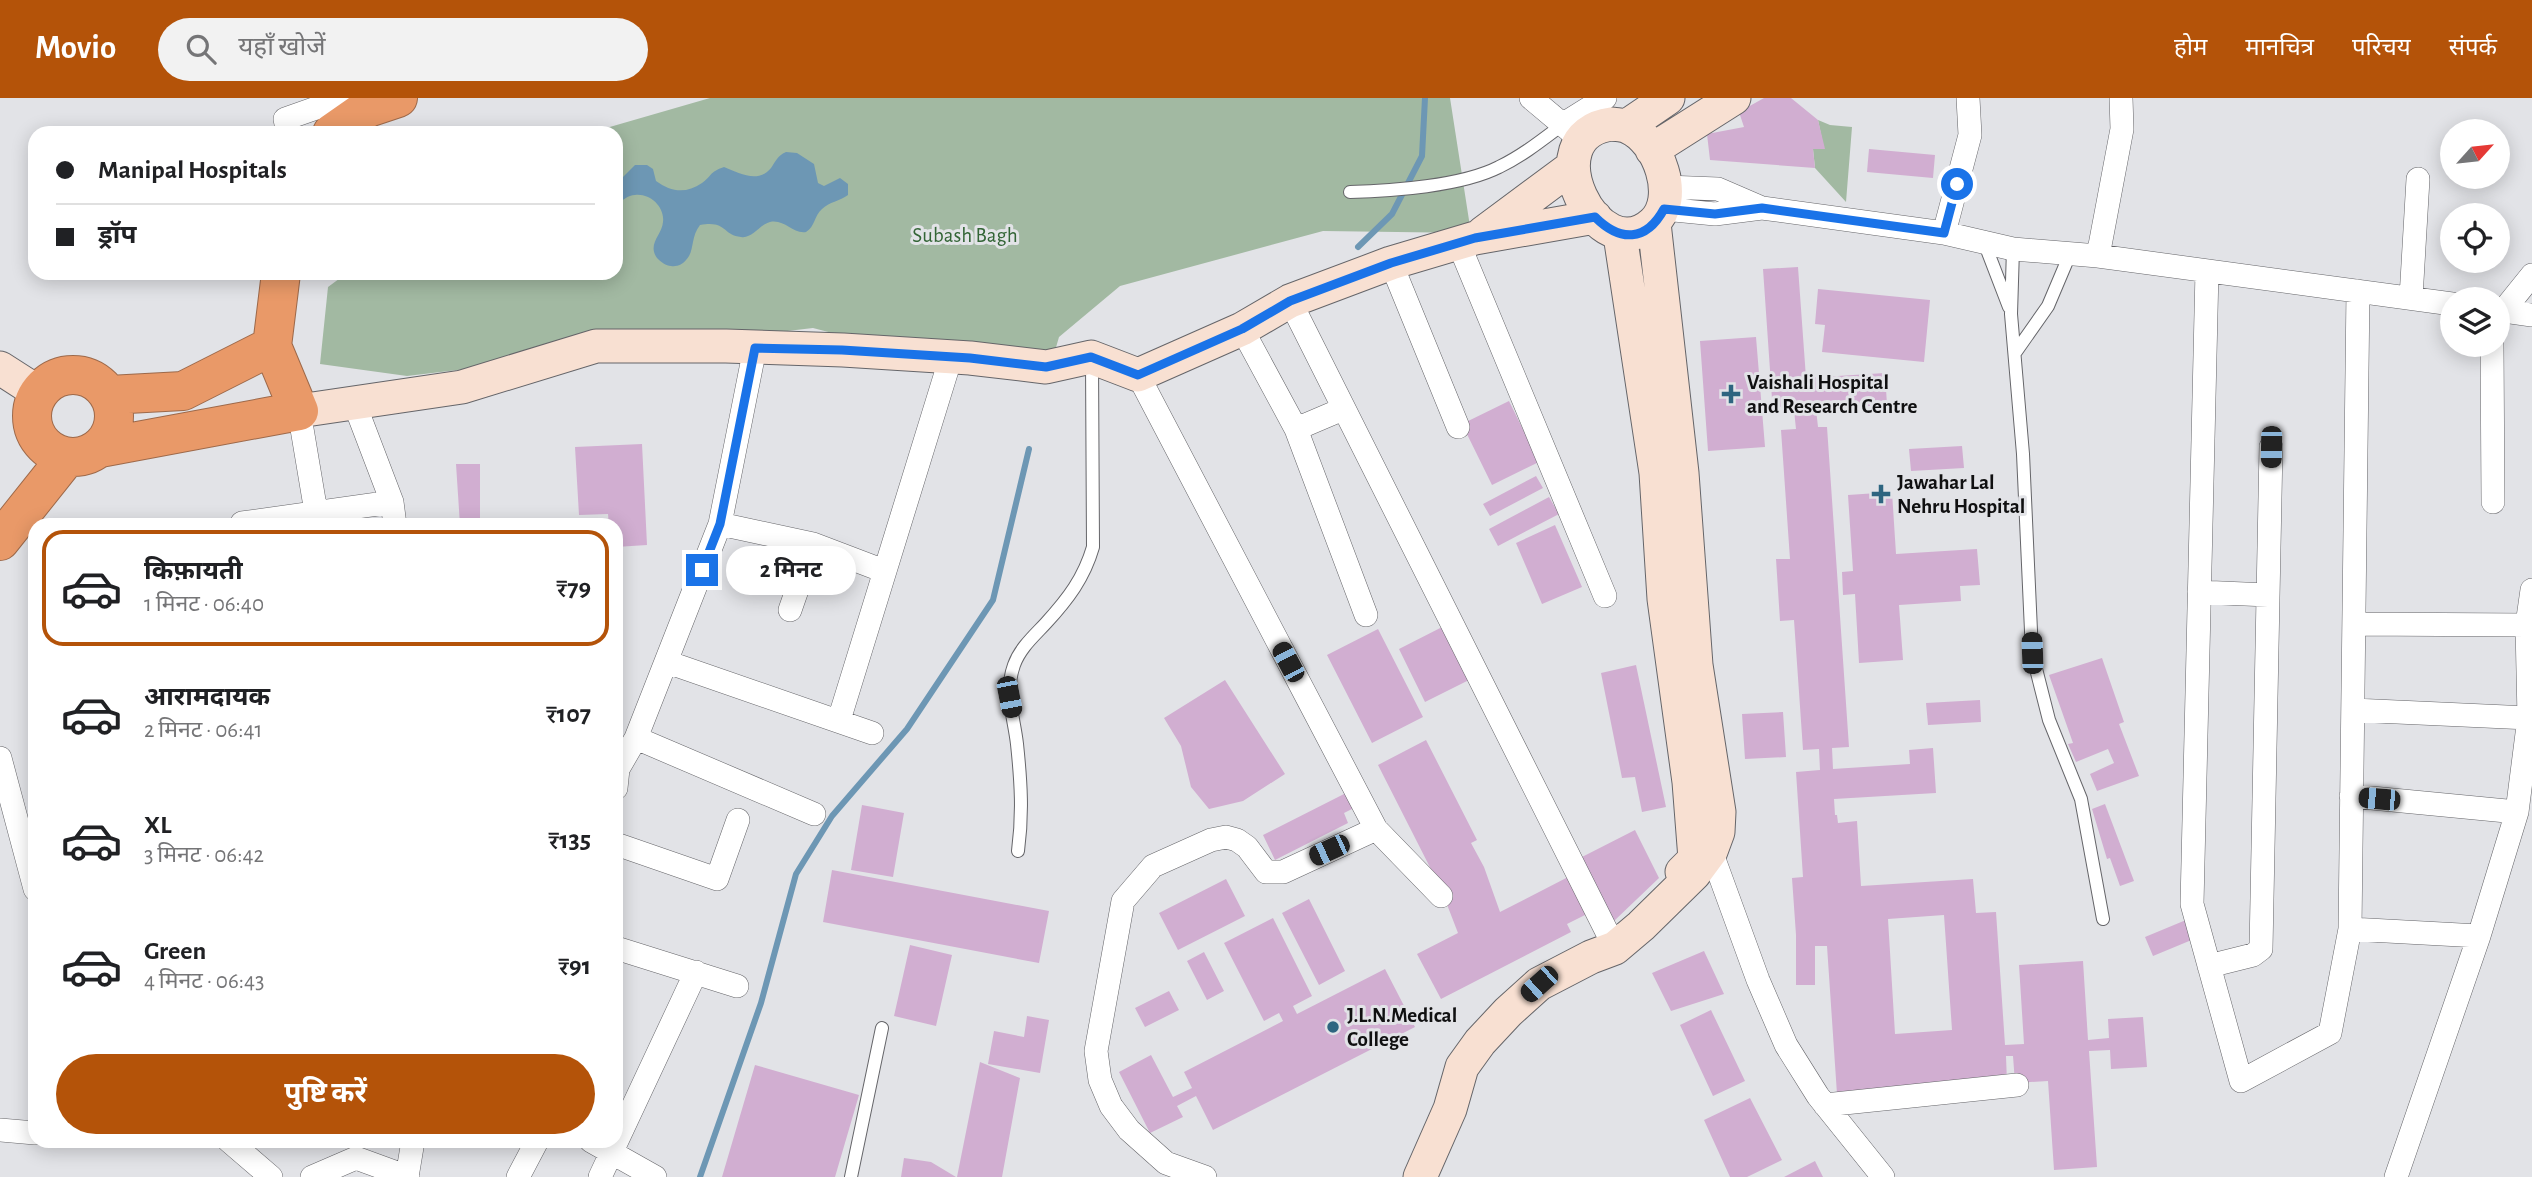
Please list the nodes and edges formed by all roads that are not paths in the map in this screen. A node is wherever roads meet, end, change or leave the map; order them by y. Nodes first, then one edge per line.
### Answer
1 (345, 98) edge
2 (398, 98) edge
3 (1531, 98) edge
4 (1605, 98) edge
5 (1668, 98) edge
6 (1734, 98) edge
7 (1968, 98) edge
8 (2121, 98) edge
9 (286, 126) edge
10 (342, 126) edge
11 (1627, 126) junction
12 (1572, 144) junction
13 (1652, 150) junction
14 (2418, 178) dead end
15 (1350, 192) dead end
16 (1661, 206) junction
17 (1608, 226) junction
18 (1944, 233) junction
19 (1466, 240) junction
20 (1984, 242) junction
21 (2013, 249) junction
22 (2070, 254) junction
23 (2098, 257) junction
24 (1391, 263) junction
25 (2207, 271) junction
26 (2532, 275) edge
27 (280, 280) edge
28 (2358, 291) junction
29 (2411, 298) junction
30 (2510, 299) edge
31 (1290, 301) junction
32 (2440, 302) edge
33 (2510, 312) edge
34 (2011, 314) junction
35 (2532, 315) edge
36 (1242, 329) junction
37 (272, 346) junction
38 (755, 348) junction
39 (2015, 353) junction
40 (951, 357) junction
41 (1091, 357) junction
42 (2492, 357) edge
43 (0, 368) edge
44 (1138, 375) junction
45 (39, 393) junction
46 (109, 395) junction
47 (355, 404) junction
48 (1343, 409) junction
49 (299, 411) junction
50 (1458, 427) dead end
51 (1296, 429) junction
52 (2271, 447) dead end
53 (68, 448) junction
54 (1669, 473) junction
55 (2493, 502) dead end
56 (316, 512) junction
57 (393, 514) edge
58 (276, 518) edge
59 (2, 524) edge
60 (720, 524) junction
61 (813, 544) junction
62 (884, 571) junction
63 (2532, 590) edge
64 (2199, 592) junction
65 (2268, 595) junction
66 (1605, 596) dead end
67 (790, 610) dead end
68 (1366, 615) dead end
69 (2354, 624) junction
70 (2527, 625) junction
71 (667, 662) junction
72 (1684, 667) junction
73 (2353, 710) junction
74 (2529, 718) junction
75 (839, 720) junction
76 (872, 733) dead end
77 (636, 738) junction
78 (0, 758) edge
79 (623, 764) edge
80 (2351, 796) junction
81 (2517, 812) junction
82 (814, 814) dead end
83 (738, 820) dead end
84 (1376, 829) junction
85 (623, 846) edge
86 (1018, 851) dead end
87 (1712, 851) junction
88 (28, 863) edge
89 (1441, 896) dead end
90 (2103, 919) dead end
91 (2350, 929) junction
92 (2479, 936) junction
93 (1601, 948) junction
94 (623, 950) edge
95 (2209, 966) junction
96 (696, 972) junction
97 (737, 986) dead end
98 (882, 1028) dead end
99 (2017, 1085) dead end
100 (1825, 1105) junction
101 (1450, 1109) junction
102 (623, 1129) edge
103 (0, 1130) edge
104 (28, 1132) edge
105 (237, 1148) edge
106 (412, 1148) edge
107 (533, 1148) edge
108 (603, 1148) edge
109 (614, 1148) edge
110 (612, 1153) junction
111 (271, 1177) edge
112 (312, 1177) edge
113 (407, 1177) edge
114 (518, 1177) edge
115 (600, 1177) edge
116 (655, 1177) edge
117 (851, 1177) edge
118 (1205, 1177) edge
119 (1420, 1177) edge
120 (1444, 1177) edge
121 (1884, 1177) edge
122 (2396, 1177) edge

1 - 9 street
2 - 10 highway
3 - 12 street
4 - 12 street
5 - 11 street
6 - 13 street
7 - 18 street
8 - 23 street
11 - 12 street
11 - 13 street
12 - 15 lane
12 - 17 street
12 - 19 street
13 - 16 street
14 - 29 street
16 - 17 street
16 - 18 street
16 - 54 street
17 - 19 street
17 - 54 street
18 - 20 street
19 - 24 street
19 - 66 street
20 - 21 street
20 - 34 lane
21 - 22 street
21 - 34 lane
22 - 23 street
22 - 39 lane
23 - 25 street
24 - 31 street
24 - 50 street
25 - 28 street
25 - 64 street
26 - 30 street
27 - 37 highway
28 - 29 street
28 - 69 street
29 - 32 street
31 - 36 street
31 - 48 street
33 - 35 street
34 - 39 lane
36 - 44 street
36 - 51 street
37 - 46 highway
37 - 49 highway
38 - 40 street
38 - 47 street
38 - 60 street
39 - 90 lane
40 - 41 street
40 - 62 street
41 - 44 street
41 - 86 lane
42 - 55 street
43 - 45 street
44 - 84 street
45 - 46 highway
45 - 53 highway
46 - 53 highway
47 - 49 street
47 - 57 street
48 - 51 street
48 - 93 street
49 - 53 highway
49 - 56 street
51 - 68 street
52 - 65 street
53 - 59 highway
54 - 72 street
56 - 57 street
56 - 58 street
60 - 61 street
60 - 71 street
61 - 62 street
61 - 67 street
62 - 75 street
63 - 70 street
64 - 65 street
64 - 95 street
65 - 95 street
69 - 70 street
69 - 73 street
70 - 74 street
71 - 75 street
71 - 77 street
72 - 87 street
72 - 93 street
73 - 74 street
73 - 80 street
74 - 81 street
75 - 76 street
77 - 79 street
77 - 82 street
78 - 88 street
80 - 81 street
80 - 91 street
81 - 92 street
83 - 85 street
84 - 89 street
84 - 118 street
87 - 93 street
87 - 100 street
91 - 92 street
91 - 95 street
92 - 122 street
93 - 101 street
94 - 96 street
96 - 97 street
96 - 102 street
98 - 117 lane
99 - 100 street
100 - 121 street
101 - 119 street
101 - 120 street
103 - 104 street
105 - 111 street
106 - 113 street
107 - 114 street
108 - 110 street
109 - 110 street
110 - 115 street
110 - 116 street
112 - 113 street

